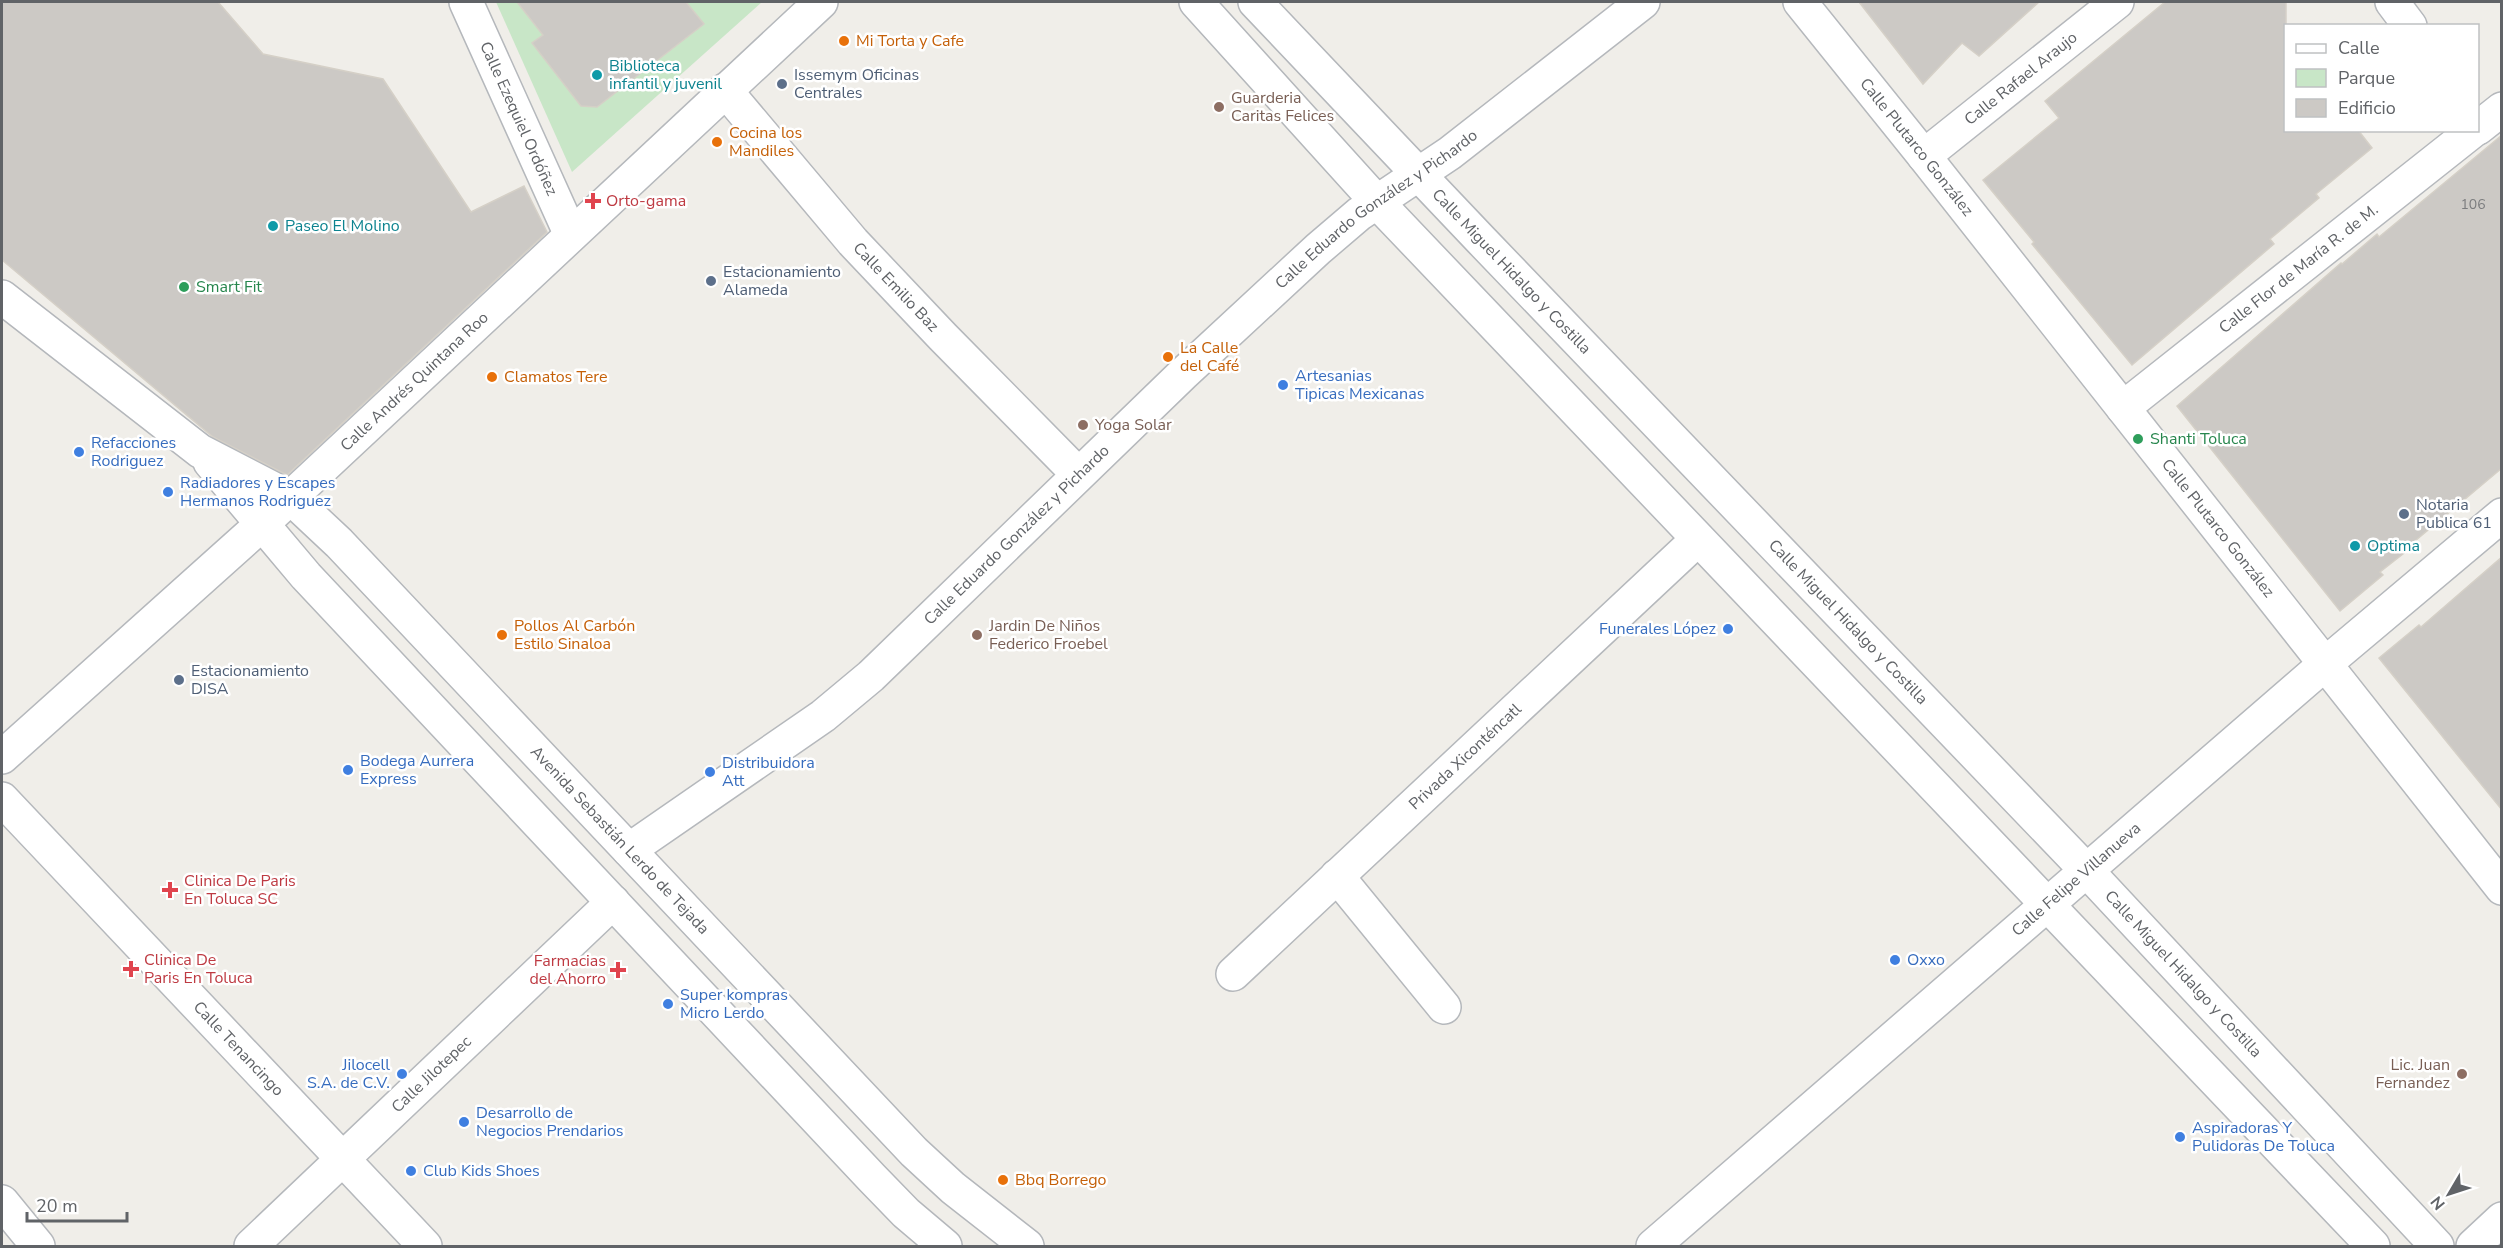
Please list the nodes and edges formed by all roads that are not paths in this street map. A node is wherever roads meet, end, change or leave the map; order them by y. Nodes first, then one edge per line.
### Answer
1 (466, 2) edge
2 (821, 2) edge
3 (1196, 2) edge
4 (1256, 2) edge
5 (1643, 2) edge
6 (1800, 2) edge
7 (2117, 2) edge
8 (2392, 2) edge
9 (2408, 24) edge
10 (725, 90) junction
11 (2468, 132) edge
12 (1924, 156) junction
13 (1419, 175) junction
14 (1377, 202) junction
15 (571, 235) junction
16 (2, 297) edge
17 (2123, 408) junction
18 (200, 451) junction
19 (1078, 474) junction
20 (291, 498) junction
21 (2502, 515) edge
22 (261, 525) junction
23 (1698, 539) junction
24 (2325, 664) junction
25 (2, 757) edge
26 (2, 799) edge
27 (629, 850) junction
28 (2087, 871) junction
29 (1337, 876) junction
30 (2502, 888) edge
31 (613, 902) junction
32 (2048, 906) junction
33 (1233, 974) dead end
34 (1444, 1007) dead end
35 (344, 1160) junction
36 (2, 1202) edge
37 (2502, 1220) edge
38 (38, 1246) edge
39 (250, 1246) edge
40 (425, 1246) edge
41 (945, 1246) edge
42 (1027, 1246) edge
43 (1653, 1246) edge
44 (2373, 1246) edge
45 (2437, 1246) edge
46 (2473, 1246) edge

1 - 15 street, Calle Ezequiel Ordóñez
2 - 10 street, Calle Andrés Quintana Roo
3 - 14 street
4 - 13 street, Calle Miguel Hidalgo y Costilla
5 - 13 street, Calle Eduardo González y Pichardo
6 - 12 street, Calle Plutarco González
7 - 12 street, Calle Rafael Araujo
8 - 9 street
10 - 15 street, Calle Andrés Quintana Roo
10 - 19 street, Calle Emilio Baz
11 - 17 street, Calle Flor de María R. de M.
12 - 17 street, Calle Plutarco González
13 - 14 street, Calle Eduardo González y Pichardo
13 - 28 street, Calle Miguel Hidalgo y Costilla
14 - 19 street, Calle Eduardo González y Pichardo
14 - 23 street
15 - 20 street, Calle Andrés Quintana Roo
16 - 18 street, Avenida Sebastián Lerdo de Tejada
17 - 24 street, Calle Plutarco González
18 - 20 street, Avenida Sebastián Lerdo de Tejada
18 - 22 street, Avenida Sebastián Lerdo de Tejada
19 - 27 street, Calle Eduardo González y Pichardo
20 - 22 street, Calle Andrés Quintana Roo
20 - 27 street, Avenida Sebastián Lerdo de Tejada
21 - 24 street, Calle Felipe Villanueva
22 - 25 street, Calle Andrés Quintana Roo
22 - 31 street, Avenida Sebastián Lerdo de Tejada
23 - 29 street, Privada Xiconténcatl
23 - 32 street
24 - 28 street, Calle Felipe Villanueva
24 - 30 street, Calle Plutarco González
26 - 35 street, Calle Tenancingo
27 - 42 street, Avenida Sebastián Lerdo de Tejada
28 - 32 street, Calle Felipe Villanueva
28 - 45 street, Calle Miguel Hidalgo y Costilla
29 - 33 street, Privada Xiconténcatl
29 - 34 street
31 - 35 street, Calle Jilotepec
31 - 41 street, Avenida Sebastián Lerdo de Tejada
32 - 43 street, Calle Felipe Villanueva
32 - 44 street
35 - 39 street, Calle Jilotepec
35 - 40 street, Calle Tenancingo
36 - 38 street
37 - 46 street

